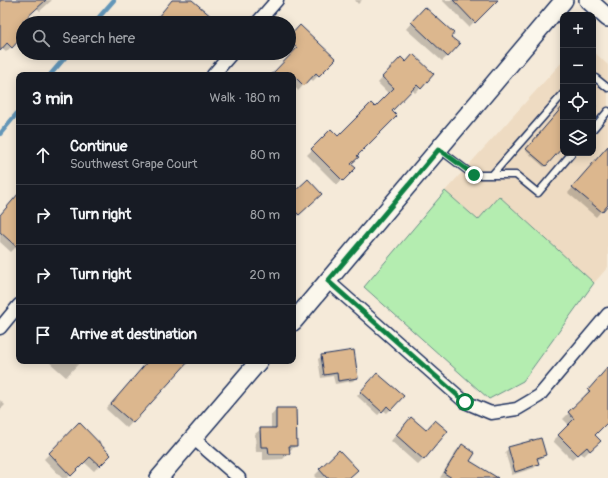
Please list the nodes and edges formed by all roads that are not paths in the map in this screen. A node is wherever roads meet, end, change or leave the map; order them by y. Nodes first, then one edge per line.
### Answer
1 (277, 0) edge
2 (564, 0) edge
3 (588, 0) edge
4 (263, 16) edge
5 (608, 18) edge
6 (226, 60) edge
7 (216, 72) edge
8 (596, 78) edge
9 (608, 88) edge
10 (560, 97) edge
11 (608, 111) edge
12 (596, 125) edge
13 (439, 149) junction
14 (569, 156) edge
15 (492, 175) junction
16 (328, 281) junction
17 (16, 309) edge
18 (608, 314) edge
19 (296, 318) edge
20 (0, 328) edge
21 (256, 364) edge
22 (193, 438) junction
23 (159, 478) edge
24 (239, 478) edge

1 - 4 street
2 - 13 street
3 - 5 street
6 - 7 street
8 - 9 lane
10 - 15 lane
11 - 12 lane
13 - 15 lane
13 - 16 street
14 - 15 lane
16 - 18 street
16 - 19 street
17 - 20 street
21 - 22 street
22 - 23 street
22 - 24 street

